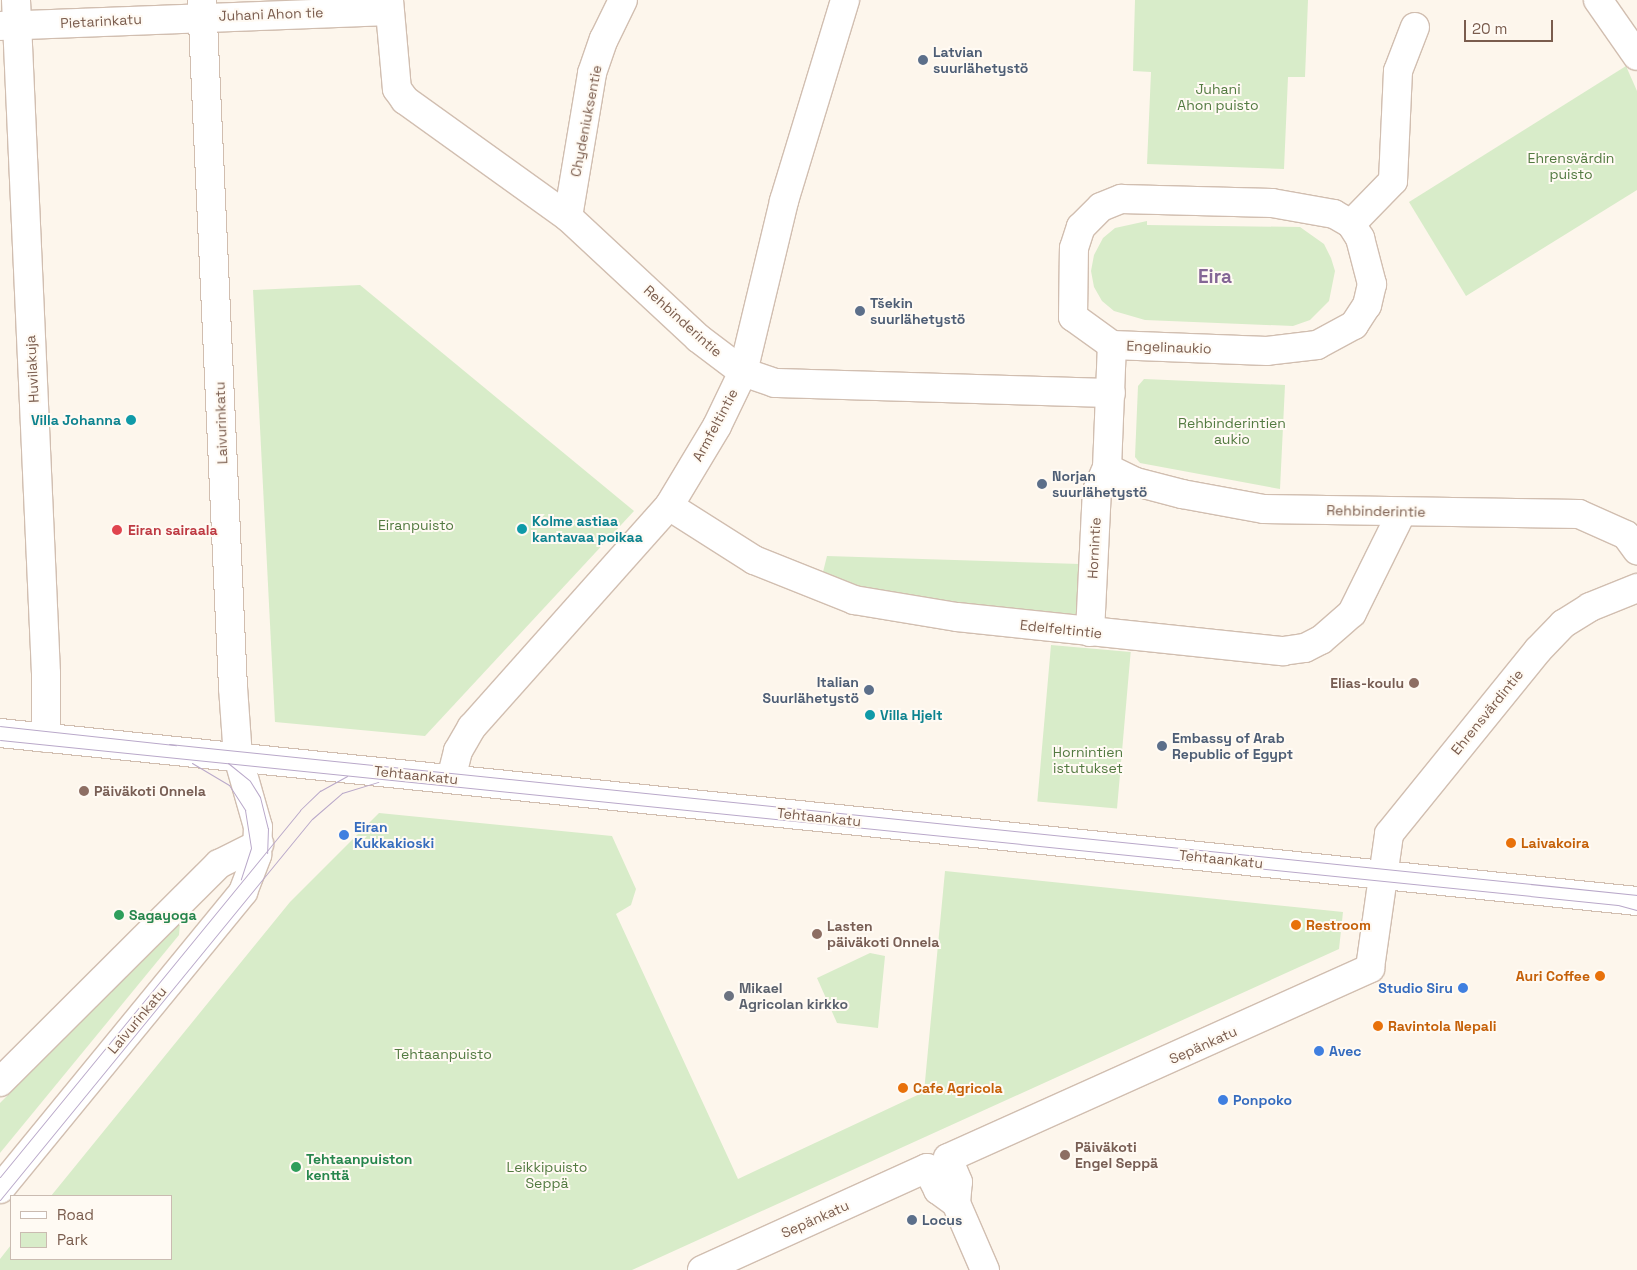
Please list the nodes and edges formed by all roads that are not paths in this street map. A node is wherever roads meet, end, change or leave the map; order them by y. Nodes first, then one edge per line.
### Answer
1 (623, 0) edge
2 (845, 0) edge
3 (1598, 0) edge
4 (389, 5) edge
5 (202, 8) edge
6 (11, 17) edge
7 (1416, 28) dead end
8 (1637, 56) edge
9 (568, 217) junction
10 (1351, 224) junction
11 (1112, 346) junction
12 (743, 372) junction
13 (1111, 393) junction
14 (1107, 468) junction
15 (669, 506) junction
16 (1402, 512) junction
17 (1637, 550) edge
18 (1637, 588) edge
19 (1090, 632) junction
20 (0, 733) edge
21 (46, 738) junction
22 (238, 757) junction
23 (452, 779) junction
24 (259, 844) junction
25 (1382, 875) junction
26 (1637, 901) edge
27 (0, 1082) edge
28 (938, 1163) junction
29 (0, 1188) edge
30 (702, 1270) edge
31 (985, 1270) edge

1 - 9 street, Chydeniuksentie
2 - 12 street, Armfeltintie
3 - 8 street
4 - 5 street, Juhani Ahon tie
4 - 9 street, Rehbinderintie
5 - 6 street, Pietarinkatu
5 - 22 street, Laivurinkatu
6 - 21 street, Huvilakuja
7 - 10 street
9 - 12 street, Rehbinderintie
10 - 11 street, Engelinaukio
10 - 11 street, Engelinaukio
11 - 13 street, Hornintie
12 - 13 street, Rehbinderintie
12 - 15 street, Armfeltintie
13 - 14 street, Hornintie
14 - 16 street, Rehbinderintie
14 - 19 street, Hornintie
15 - 19 street, Edelfeltintie
15 - 23 street, Armfeltintie
16 - 17 street, Rehbinderintie
16 - 19 street, Edelfeltintie
18 - 25 street, Ehrensvärdintie
20 - 21 street, Tehtaankatu
21 - 22 street, Tehtaankatu
22 - 23 street, Tehtaankatu
22 - 24 street, Laivurinkatu
23 - 25 street, Tehtaankatu
24 - 27 street
24 - 29 street, Laivurinkatu
25 - 26 street, Tehtaankatu
25 - 28 street, Sepänkatu
28 - 30 street, Sepänkatu
28 - 31 street

